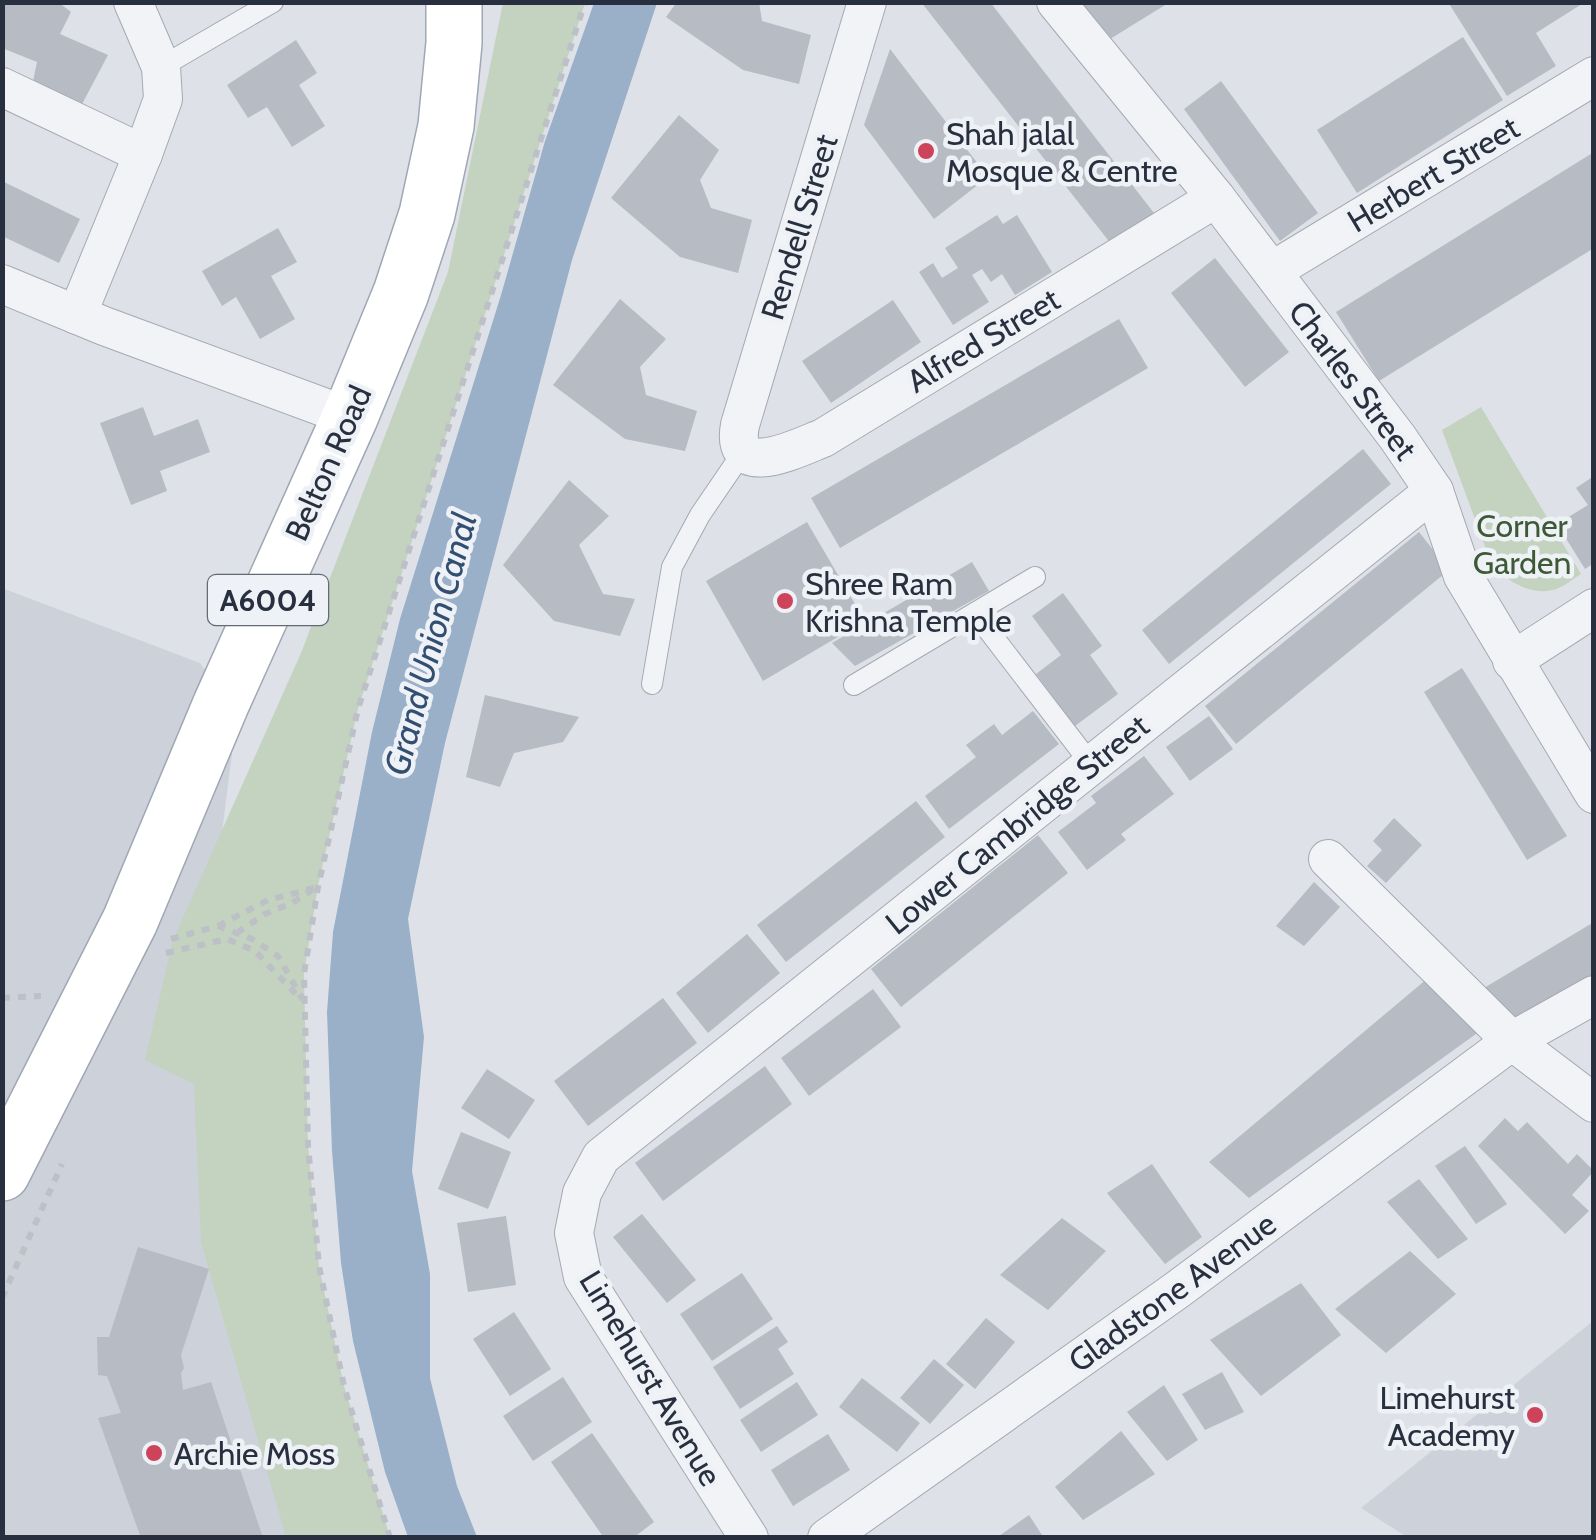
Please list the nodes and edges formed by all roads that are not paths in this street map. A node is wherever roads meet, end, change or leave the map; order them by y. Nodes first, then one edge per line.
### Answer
1 (133, 2) edge
2 (273, 2) edge
3 (454, 2) edge
4 (867, 2) edge
5 (1056, 2) edge
6 (161, 68) junction
7 (1594, 76) edge
8 (2, 87) edge
9 (144, 154) junction
10 (1216, 198) junction
11 (1272, 271) junction
12 (2, 284) edge
13 (78, 315) junction
14 (350, 417) junction
15 (743, 452) junction
16 (1434, 491) junction
17 (1035, 577) dead end
18 (1594, 608) edge
19 (975, 614) junction
20 (1512, 661) junction
21 (652, 684) dead end
22 (854, 686) dead end
23 (1091, 764) junction
24 (1594, 794) edge
25 (1328, 859) dead end
26 (1594, 995) edge
27 (1512, 1041) junction
28 (1594, 1103) edge
29 (601, 1157) joint
30 (2, 1173) edge
31 (749, 1538) edge
32 (827, 1538) edge

1 - 6 street
2 - 6 lane
3 - 14 main road, Belton Road / A6004
4 - 15 street, Rendell Street
5 - 10 street, Charles Street
6 - 9 street
7 - 11 street, Herbert Street
8 - 9 street
9 - 13 street
10 - 11 street, Charles Street
10 - 15 street, Alfred Street
11 - 16 street, Charles Street
12 - 13 street
13 - 14 street
14 - 30 main road, Belton Road / A6004
15 - 21 lane
16 - 20 street, Charles Street
16 - 23 street, Lower Cambridge Street
17 - 19 lane
18 - 20 street
19 - 22 lane
19 - 23 lane
20 - 24 street, Charles Street
23 - 29 street, Lower Cambridge Street
25 - 27 street
26 - 27 street, Gladstone Avenue
27 - 28 street
27 - 32 street, Gladstone Avenue
29 - 31 street, Limehurst Avenue

